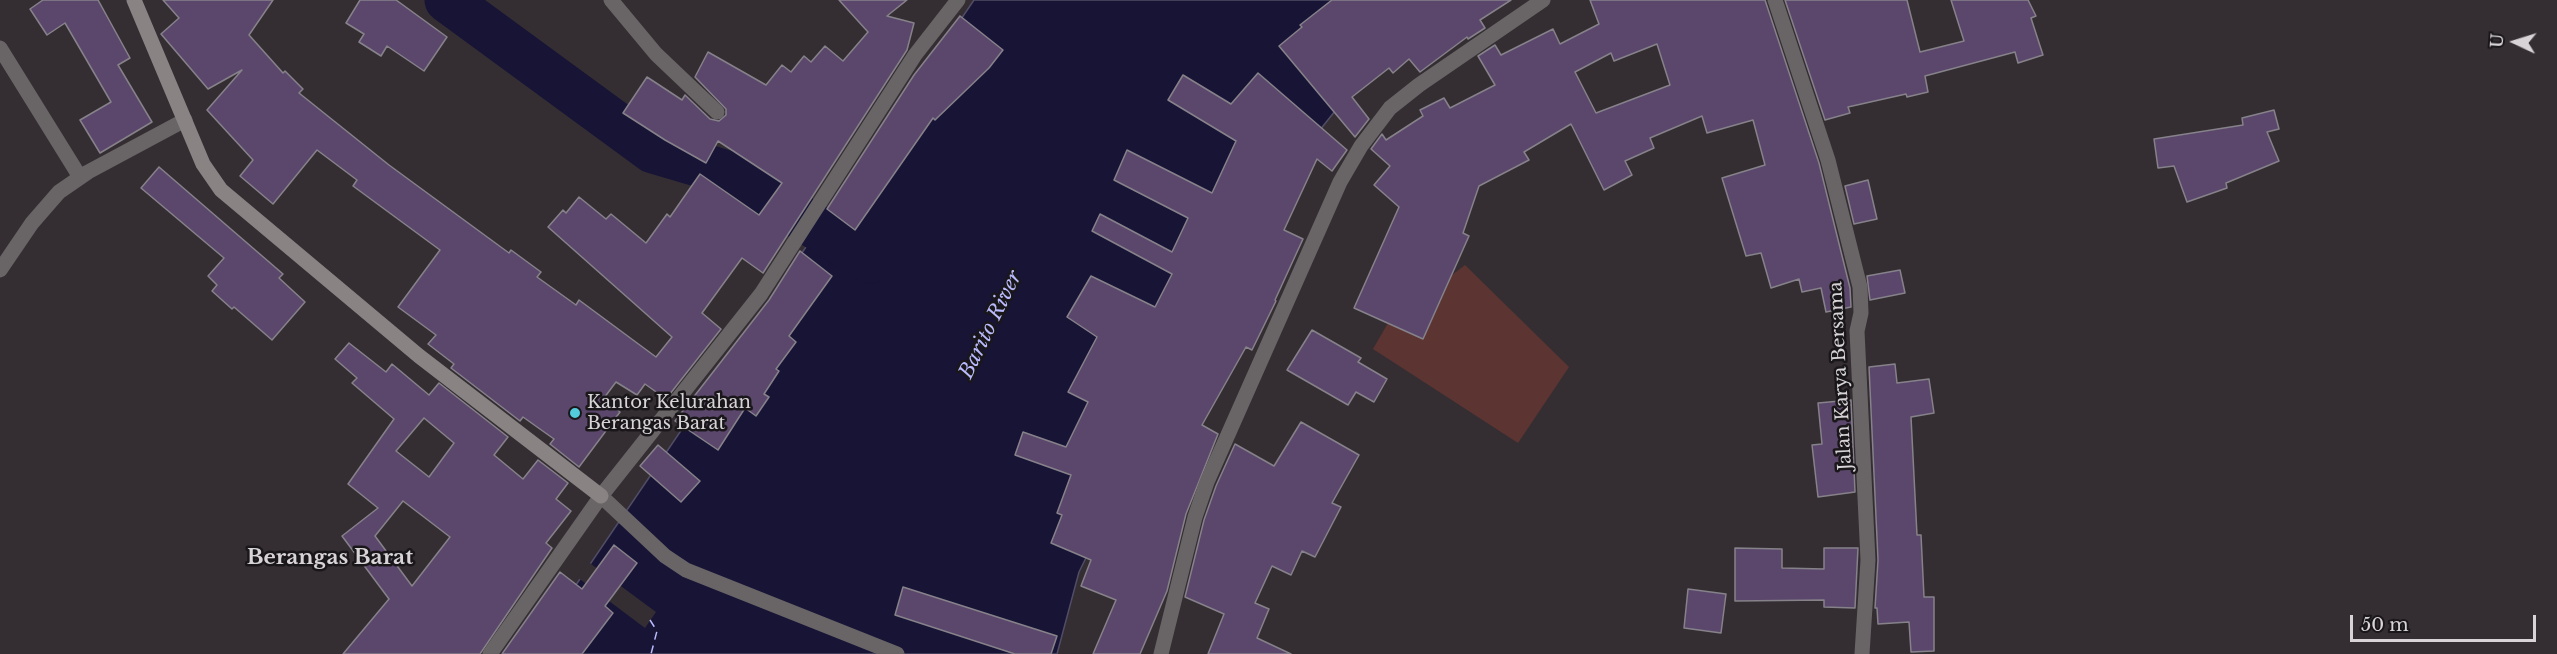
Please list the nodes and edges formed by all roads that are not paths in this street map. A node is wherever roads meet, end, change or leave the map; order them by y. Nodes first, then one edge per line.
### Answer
1 (134, 0) edge
2 (611, 0) edge
3 (958, 0) edge
4 (1543, 0) edge
5 (1775, 0) edge
6 (0, 48) edge
7 (717, 112) dead end
8 (185, 120) junction
9 (80, 177) junction
10 (0, 270) edge
11 (606, 501) junction
12 (490, 654) edge
13 (897, 654) edge
14 (1161, 654) edge
15 (1862, 654) edge

1 - 8 street
2 - 7 street
3 - 11 street
4 - 14 street
5 - 15 street, Jalan Karya Bersama
6 - 9 street
8 - 9 street
8 - 11 street
9 - 10 street
11 - 12 street
11 - 13 street

